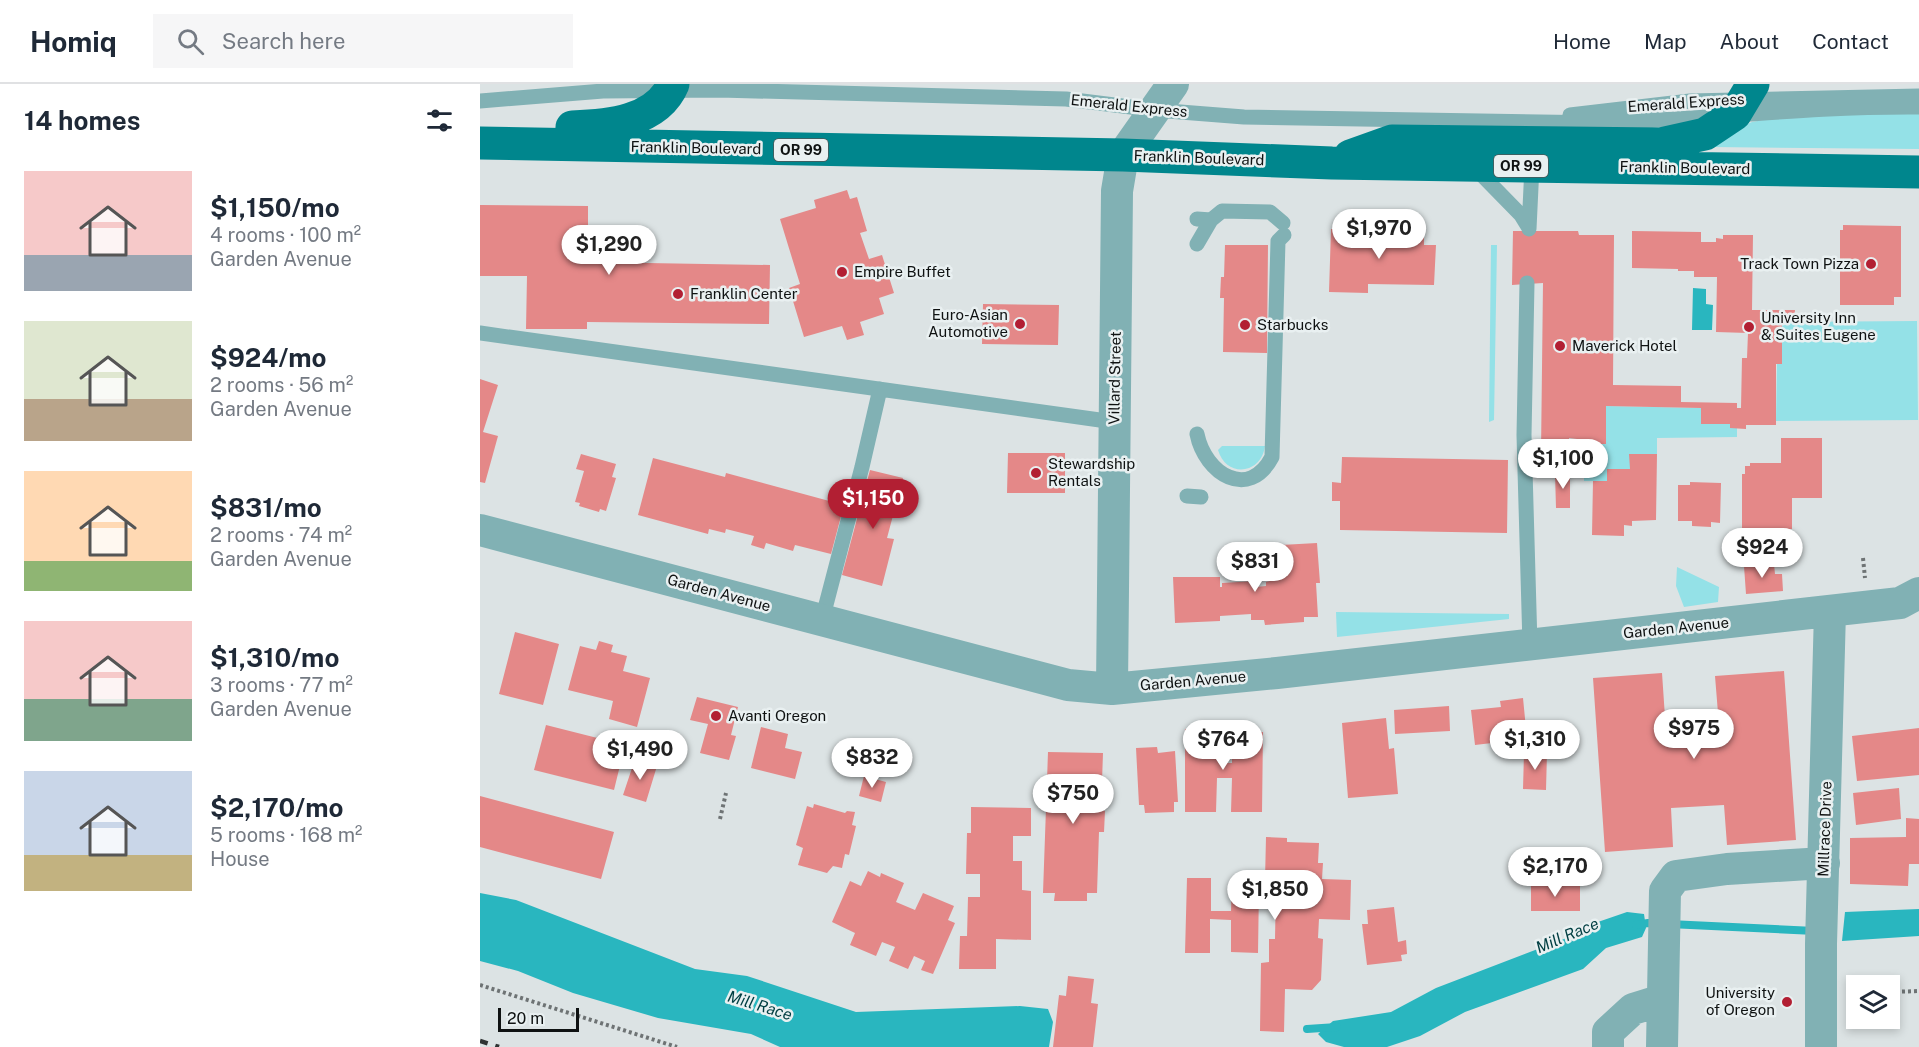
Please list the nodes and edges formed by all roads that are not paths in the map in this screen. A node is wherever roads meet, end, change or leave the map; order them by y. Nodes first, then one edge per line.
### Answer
1 (1173, 84) edge
2 (672, 87) edge
3 (1919, 96) edge
4 (1744, 99) edge
5 (480, 101) edge
6 (1919, 107) edge
7 (1155, 110) junction
8 (480, 125) edge
9 (480, 143) edge
10 (1123, 155) junction
11 (1332, 163) junction
12 (1473, 165) junction
13 (1532, 166) junction
14 (1919, 172) edge
15 (1197, 243) dead end
16 (1527, 283) dead end
17 (480, 333) edge
18 (880, 389) junction
19 (1114, 422) junction
20 (1197, 434) dead end
21 (480, 530) edge
22 (1919, 594) edge
23 (1830, 611) junction
24 (822, 620) junction
25 (1530, 645) junction
26 (1112, 688) junction
27 (1823, 878) junction
28 (1662, 1000) junction
29 (1608, 1047) edge
30 (1662, 1047) edge
31 (1821, 1047) edge

1 - 7 street, Villard Street
2 - 5 lane, Emerald Express
2 - 7 lane, Emerald Express
2 - 8 main road
3 - 4 lane, Emerald Express
4 - 6 lane, Emerald Express
4 - 7 lane, Emerald Express
4 - 11 main road
7 - 10 street, Villard Street
9 - 10 main road, Franklin Boulevard / OR 99
10 - 11 main road, Franklin Boulevard / OR 99
10 - 19 street, Villard Street
11 - 12 main road, Franklin Boulevard / OR 99
12 - 13 main road, Franklin Boulevard / OR 99
12 - 13 lane
13 - 14 main road, Franklin Boulevard / OR 99
15 - 20 lane
16 - 25 lane
17 - 18 lane
18 - 19 lane
18 - 24 lane
19 - 26 street, Villard Street
21 - 24 street, Garden Avenue
22 - 23 street, Garden Avenue
23 - 25 street, Garden Avenue
23 - 27 street, Millrace Drive
24 - 26 street, Garden Avenue
25 - 26 street, Garden Avenue
27 - 28 street
27 - 31 street, Millrace Drive
28 - 29 street
28 - 30 street

